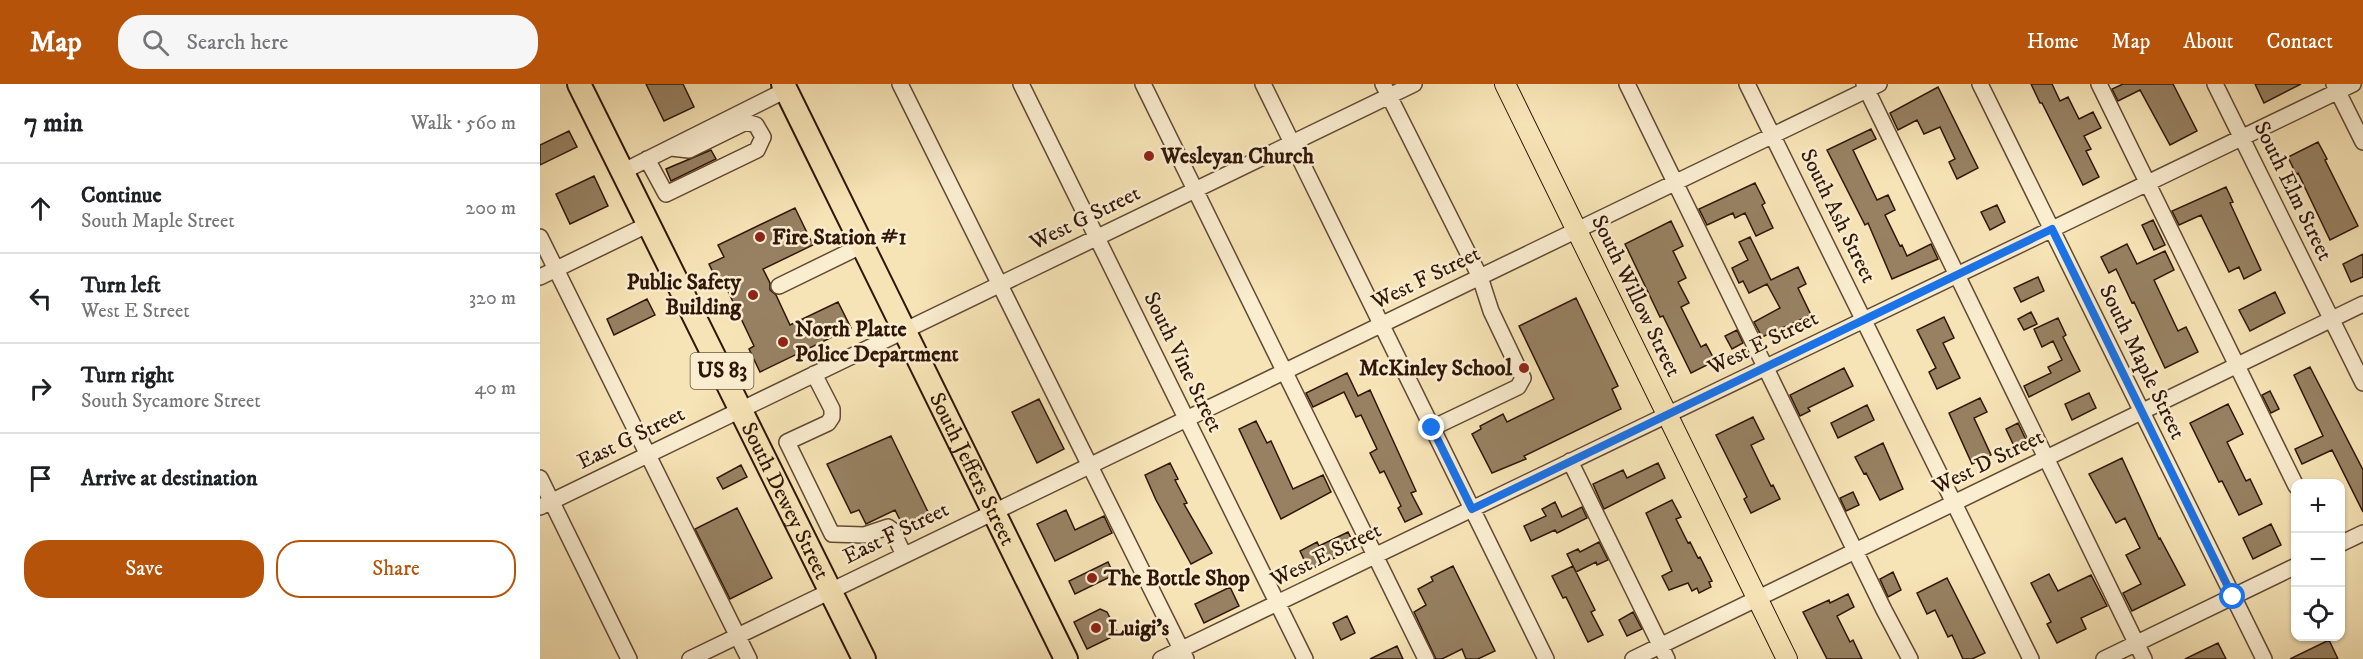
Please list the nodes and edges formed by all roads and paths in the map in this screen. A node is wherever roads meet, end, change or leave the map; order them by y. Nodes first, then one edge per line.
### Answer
1 (579, 84) edge
2 (900, 84) edge
3 (1021, 84) edge
4 (1143, 84) edge
5 (1263, 84) edge
6 (1414, 84) edge
7 (1505, 84) edge
8 (1627, 84) edge
9 (1747, 84) edge
10 (1980, 84) edge
11 (2099, 84) edge
12 (2216, 84) edge
13 (2353, 84) edge
14 (1870, 86) edge
15 (785, 87) edge
16 (2336, 88) edge
17 (1386, 90) edge
18 (1772, 135) junction
19 (2242, 138) junction
20 (2363, 142) edge
21 (1293, 143) junction
22 (671, 148) junction
23 (647, 159) junction
24 (622, 172) junction
25 (1675, 183) junction
26 (2148, 183) junction
27 (1195, 190) junction
28 (647, 225) junction
29 (2052, 229) junction
30 (1577, 230) junction
31 (540, 237) edge
32 (1097, 237) junction
33 (862, 245) junction
34 (556, 269) junction
35 (1957, 274) junction
36 (540, 277) edge
37 (1480, 277) junction
38 (1000, 284) junction
39 (779, 286) dead end
40 (2363, 304) edge
41 (1863, 319) junction
42 (2332, 320) junction
43 (1382, 324) junction
44 (904, 330) junction
45 (2237, 366) junction
46 (1765, 367) junction
47 (1284, 371) junction
48 (814, 374) junction
49 (2363, 383) edge
50 (741, 409) junction
51 (2142, 412) junction
52 (1667, 414) junction
53 (1186, 419) junction
54 (1432, 428) junction
55 (787, 442) junction
56 (763, 453) junction
57 (649, 455) junction
58 (2047, 459) junction
59 (1570, 461) junction
60 (1090, 465) junction
61 (540, 478) edge
62 (2292, 479) edge
63 (1955, 503) junction
64 (546, 504) edge
65 (1472, 509) junction
66 (993, 512) junction
67 (2363, 533) edge
68 (832, 534) junction
69 (2345, 542) edge
70 (808, 545) junction
71 (1855, 552) junction
72 (904, 555) junction
73 (1375, 556) junction
74 (2291, 568) edge
75 (830, 590) junction
76 (2233, 597) junction
77 (1757, 599) junction
78 (1277, 603) junction
79 (737, 636) junction
80 (2136, 643) junction
81 (1663, 652) edge
82 (1183, 654) edge
83 (629, 659) edge
84 (690, 659) edge
85 (748, 659) edge
86 (864, 659) edge
87 (1066, 659) edge
88 (1161, 659) edge
89 (1305, 659) edge
90 (1426, 659) edge
91 (1546, 659) edge
92 (1633, 659) edge
93 (1787, 659) edge
94 (1910, 659) edge
95 (2031, 659) edge
96 (2104, 659) edge
97 (2144, 659) edge
98 (2264, 659) edge

1 - 24 highway, South Dewey Street / US 83
2 - 38 street
3 - 32 street, South Vine Street
4 - 27 street
5 - 21 street
6 - 17 street, West G Street
7 - 30 main road, South Willow Street
8 - 25 street
9 - 18 street, South Ash Street
10 - 29 street, South Maple Street
11 - 26 street
12 - 19 street, South Elm Street
13 - 16 street, West E Street
14 - 18 street, West F Street
14 - 35 street
15 - 22 street
15 - 33 highway, South Jeffers Street
16 - 19 street, West E Street
16 - 20 street
17 - 21 street, West G Street
17 - 37 street
18 - 25 street, West F Street
18 - 41 street, South Ash Street
19 - 26 street, West E Street
19 - 42 street, South Elm Street
21 - 27 street, West G Street
21 - 43 street
22 - 23 street
22 - 23 street
23 - 24 street
24 - 28 highway, South Dewey Street / US 83
25 - 30 street, West F Street
25 - 46 street
26 - 29 street, West E Street
26 - 45 street
27 - 32 street, West G Street
27 - 47 street
28 - 34 street
28 - 50 highway, South Dewey Street / US 83
29 - 35 street, West E Street
29 - 51 street, South Maple Street
30 - 37 street, West F Street
30 - 52 main road, South Willow Street
31 - 34 street
32 - 38 street, West G Street
32 - 53 street, South Vine Street
33 - 39 street
33 - 44 highway, South Jeffers Street
34 - 36 street
34 - 57 street
35 - 41 street, West E Street
35 - 58 street
37 - 43 street, West F Street
37 - 54 street
38 - 44 street, West G Street
38 - 60 street
40 - 42 street, West D Street
41 - 46 street, West E Street
41 - 63 street, South Ash Street
42 - 45 street, West D Street
42 - 49 street, South Elm Street
43 - 47 street, West F Street
43 - 54 street
44 - 48 street, East G Street
44 - 66 highway, South Jeffers Street
45 - 51 street, West D Street
45 - 62 street
46 - 52 street, West E Street
46 - 71 street
47 - 53 street, West F Street
47 - 73 street
48 - 50 street, East G Street
48 - 55 street
50 - 56 highway, South Dewey Street / US 83
50 - 57 street, East G Street
51 - 58 street, West D Street
51 - 76 street, South Maple Street
52 - 59 street, West E Street
52 - 77 main road, South Willow Street
53 - 60 street, West F Street
53 - 78 street, South Vine Street
54 - 65 street
55 - 56 street
55 - 68 street
56 - 70 highway, South Dewey Street / US 83
57 - 64 street, East G Street
57 - 79 street
58 - 63 street, West D Street
58 - 80 street
59 - 65 street, West E Street
59 - 81 street
60 - 66 street, West F Street
60 - 82 street
61 - 64 street
63 - 71 street, West D Street
63 - 95 street, South Ash Street
64 - 83 street
65 - 73 street, West E Street
65 - 91 street
66 - 72 street, East F Street
66 - 87 highway, South Jeffers Street
67 - 69 street
68 - 70 street
68 - 72 street
70 - 75 highway, South Dewey Street / US 83
71 - 77 street, West D Street
71 - 94 street
72 - 75 street, East F Street
73 - 78 street, West E Street
73 - 90 street
74 - 76 street
75 - 79 street, East F Street
75 - 86 highway, South Dewey Street / US 83
76 - 80 street
76 - 98 street, South Maple Street
77 - 81 street, West D Street
77 - 93 main road, South Willow Street
78 - 82 street, West E Street
78 - 89 street, South Vine Street
79 - 84 street, East F Street
79 - 85 street
80 - 96 street
80 - 97 street
81 - 92 street, West D Street
82 - 88 street, West E Street

